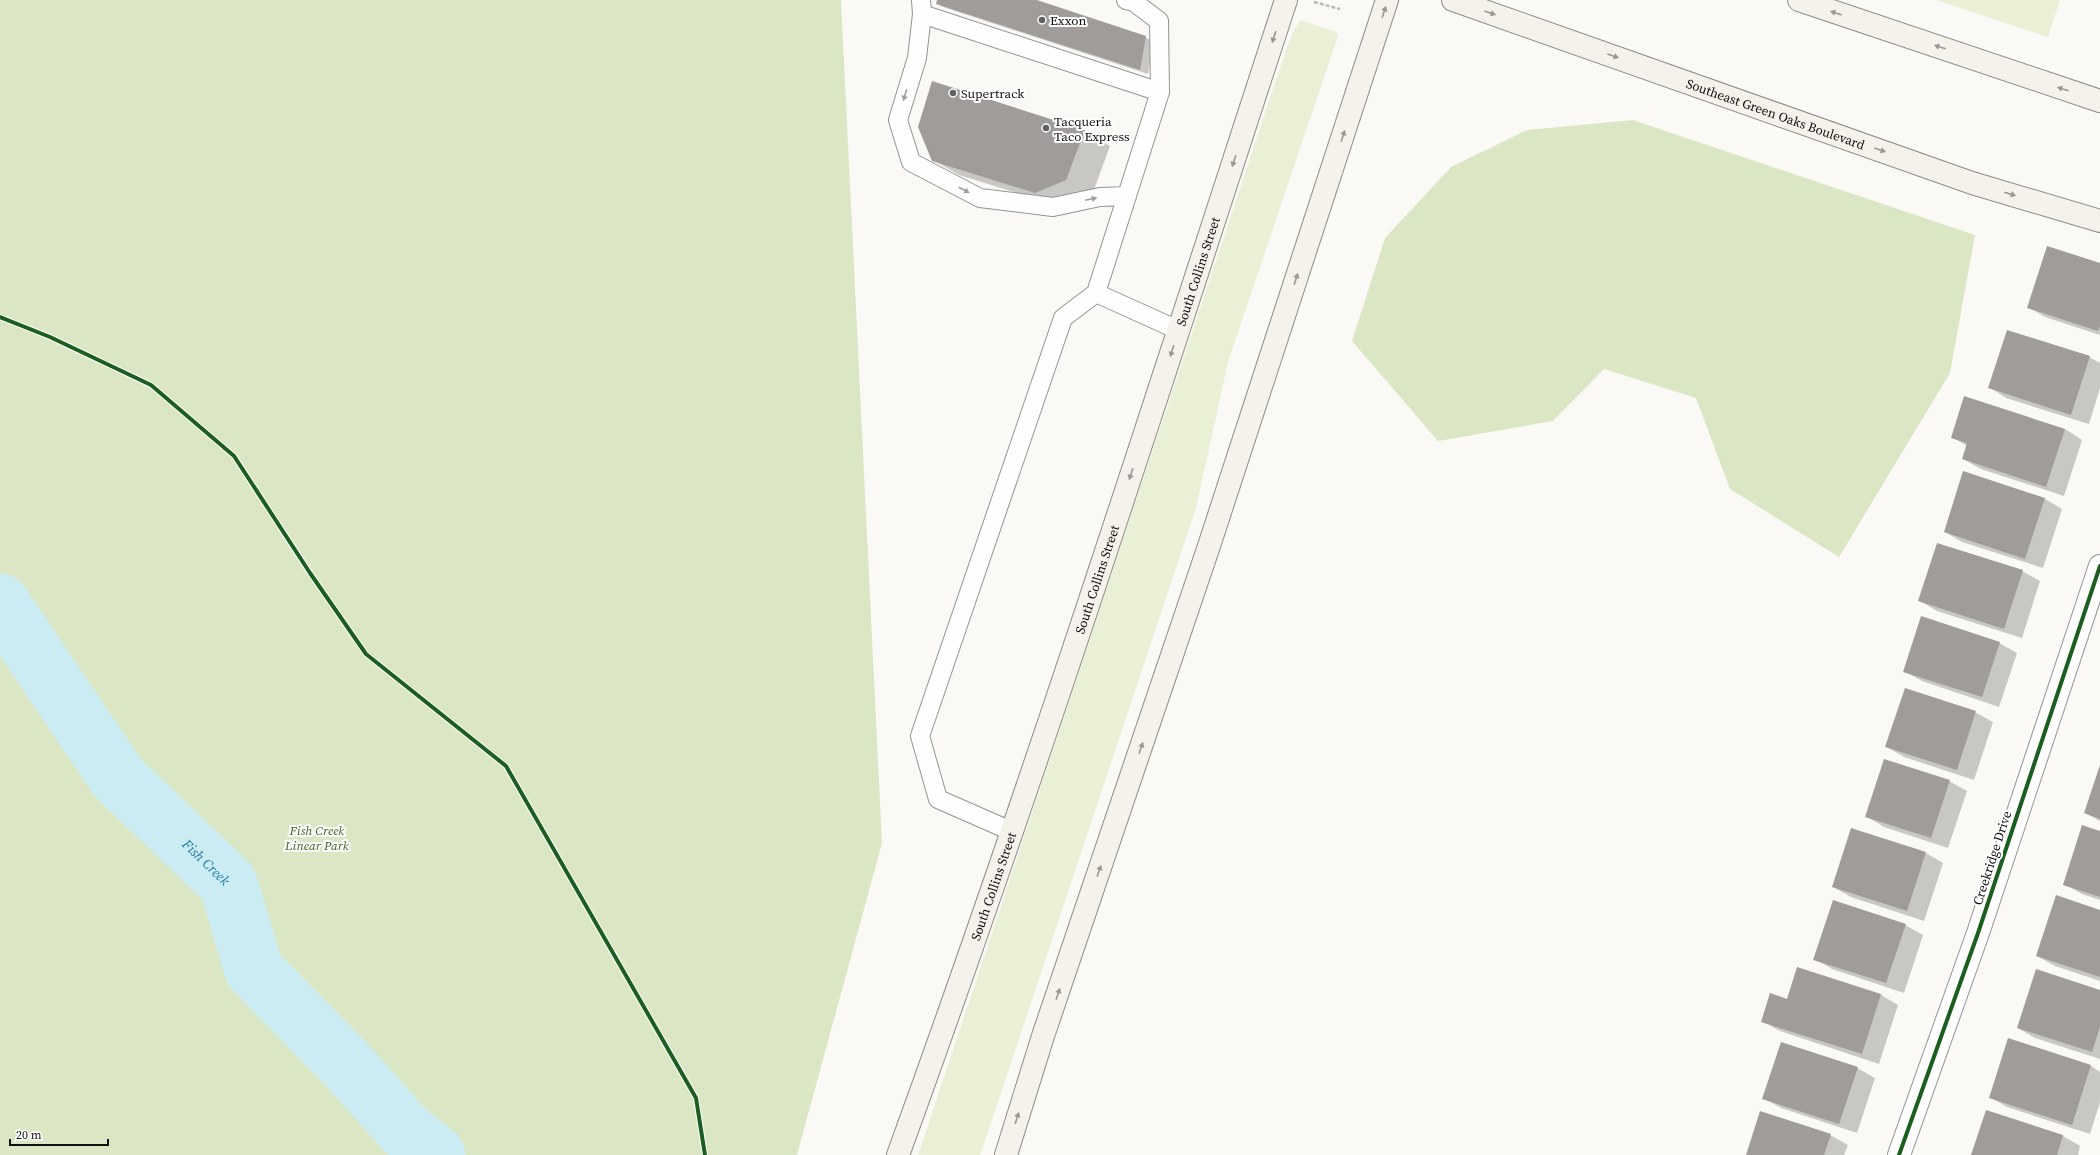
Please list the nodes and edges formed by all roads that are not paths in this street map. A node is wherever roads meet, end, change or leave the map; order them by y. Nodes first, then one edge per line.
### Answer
1 (1126, 0) edge
2 (1286, 0) edge
3 (1388, 0) edge
4 (1453, 0) edge
5 (1799, 0) edge
6 (921, 7) edge
7 (1160, 92) junction
8 (2100, 101) edge
9 (1127, 196) junction
10 (2100, 221) edge
11 (1096, 293) junction
12 (1178, 330) junction
13 (2100, 566) edge
14 (1011, 831) junction
15 (898, 1155) edge
16 (1006, 1155) edge
17 (1899, 1155) edge

1 - 7 lane
2 -> 12 main road, South Collins Street
16 -> 3 main road
4 -> 10 main road, Southeast Green Oaks Boulevard
8 -> 5 main road
6 - 7 lane
6 -> 9 lane
7 - 9 lane
9 - 11 lane
11 - 12 lane
11 - 14 lane
12 -> 14 main road, South Collins Street
13 - 17 street, Creekridge Drive
14 - 15 main road, South Collins Street

